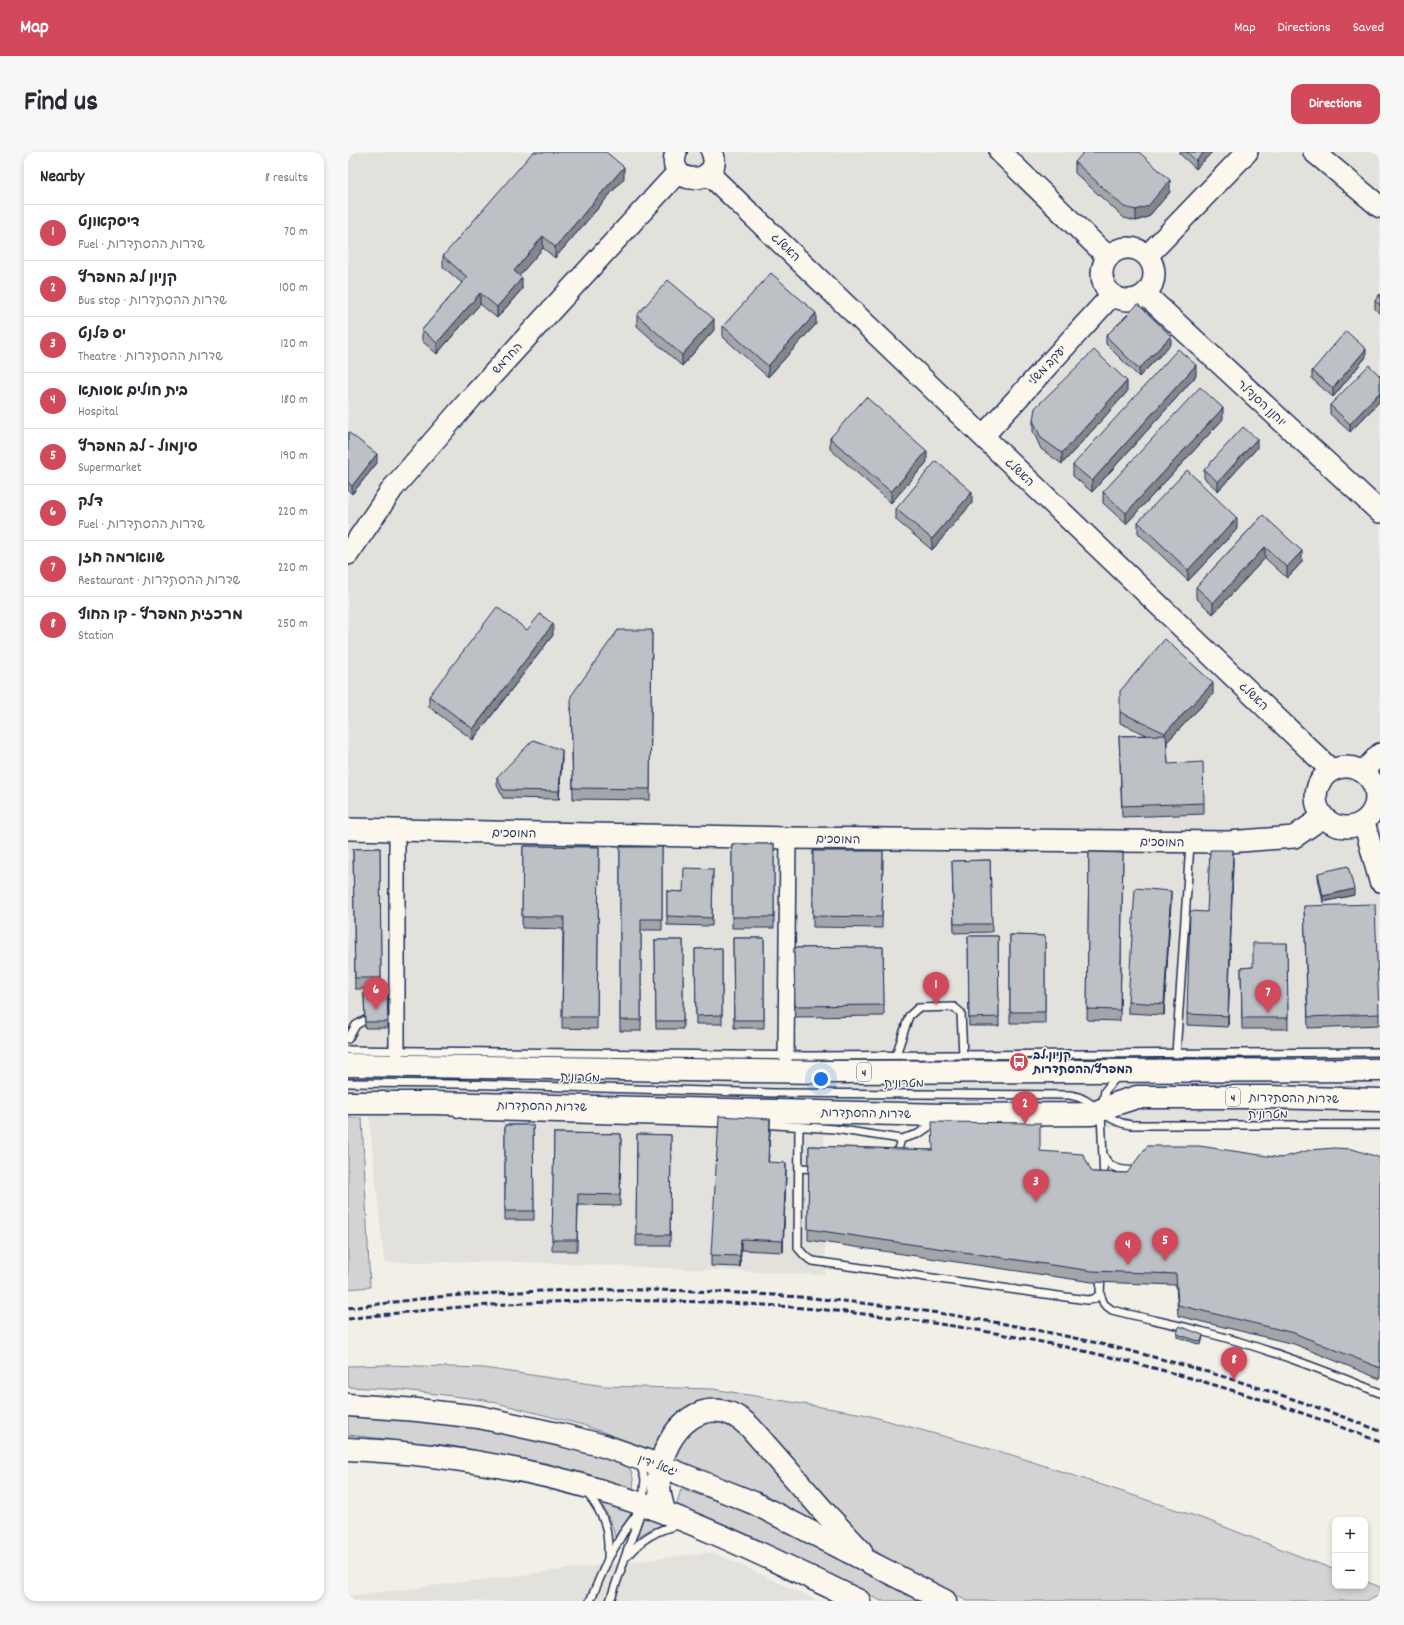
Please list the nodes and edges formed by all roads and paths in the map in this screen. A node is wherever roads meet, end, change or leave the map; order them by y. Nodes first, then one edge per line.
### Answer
1 (1000, 152) edge
2 (1247, 152) edge
3 (1314, 152) edge
4 (714, 160) edge
5 (677, 162) edge
6 (1380, 207) edge
7 (1147, 256) junction
8 (1108, 258) junction
9 (1145, 294) junction
10 (1112, 295) junction
11 (983, 436) junction
12 (1380, 512) edge
13 (348, 554) edge
14 (1380, 754) edge
15 (1331, 770) junction
16 (1363, 772) junction
17 (1322, 817) junction
18 (1364, 822) junction
19 (348, 829) edge
20 (397, 831) junction
21 (788, 838) junction
22 (1190, 842) junction
23 (1380, 881) edge
24 (397, 1022) junction
25 (348, 1040) edge
26 (348, 1050) edge
27 (397, 1050) junction
28 (439, 1050) junction
29 (1380, 1052) edge
30 (1176, 1054) junction
31 (786, 1055) junction
32 (896, 1055) junction
33 (963, 1055) junction
34 (816, 1064) junction
35 (348, 1065) edge
36 (463, 1066) junction
37 (1380, 1070) edge
38 (1129, 1071) junction
39 (348, 1083) edge
40 (1376, 1098) edge
41 (348, 1102) edge
42 (433, 1103) junction
43 (1101, 1112) junction
44 (943, 1115) junction
45 (731, 1123) edge
46 (752, 1124) edge
47 (1380, 1125) edge
48 (798, 1127) junction
49 (902, 1139) junction
50 (1102, 1152) junction
51 (1140, 1164) edge
52 (892, 1166) edge
53 (798, 1168) junction
54 (829, 1170) edge
55 (1104, 1191) edge
56 (1101, 1263) edge
57 (1100, 1294) junction
58 (1380, 1393) edge
59 (348, 1405) edge
60 (348, 1449) edge
61 (636, 1457) junction
62 (670, 1478) junction
63 (576, 1483) junction
64 (643, 1505) junction
65 (665, 1513) junction
66 (690, 1523) junction
67 (608, 1559) junction
68 (625, 1559) junction
69 (885, 1570) junction
70 (590, 1601) edge
71 (610, 1601) edge
72 (859, 1601) edge
73 (945, 1601) edge

1 - 8 street
2 - 7 street
3 - 6 street
4 - 5 street
4 - 11 street, האשלג
5 - 13 street, החרמש
7 - 8 street
7 - 9 street
8 - 10 street
9 - 10 street
9 - 12 street, יוחנן הסנדלר
10 - 11 street, יעקב משלי
11 - 15 street, האשלג
14 - 16 street
15 - 16 street
15 - 17 street
16 - 18 street
17 - 18 street
17 - 22 street, המוסכים
18 - 23 street
19 - 20 street, המוסכים
20 - 21 street, המוסכים
20 - 24 street
21 - 22 street, המוסכים
21 - 31 street
22 - 30 lane
24 - 25 lane
24 - 27 street
26 - 27 lane
27 - 28 lane
28 - 31 lane
28 - 36 lane
29 - 30 lane
30 - 33 lane
31 - 34 lane
32 - 33 lane
32 - 33 lane
32 - 34 lane
34 - 36 highway, 4
34 - 38 highway, 4
35 - 36 highway, 4
37 - 38 highway, 4
38 - 43 lane
39 - 43 lane, מטרונית
40 - 43 highway, שדרות ההסתדרות / 4
41 - 42 highway, שדרות ההסתדרות / 4
42 - 44 highway, שדרות ההסתדרות / 4
42 - 45 lane
43 - 44 highway, שדרות ההסתדרות / 4
43 - 47 lane, מטרונית
43 - 50 lane
44 - 49 lane
46 - 48 lane
48 - 49 lane
48 - 53 lane
49 - 52 lane
50 - 51 lane
50 - 55 lane
53 - 54 lane
53 - 57 lane
56 - 57 lane
57 - 58 lane
59 - 61 highway, יגאל ידין
60 - 63 highway
61 - 62 highway, יגאל ידין
61 - 64 lane
62 - 64 lane
62 - 65 highway
62 - 69 highway, יגאל ידין
62 - 69 highway
63 - 64 highway
63 - 67 lane
64 - 65 highway
64 - 67 lane
64 - 68 lane
65 - 66 highway
66 - 68 lane
66 - 72 highway
67 - 70 lane
68 - 71 lane
69 - 73 highway, יגאל ידין

